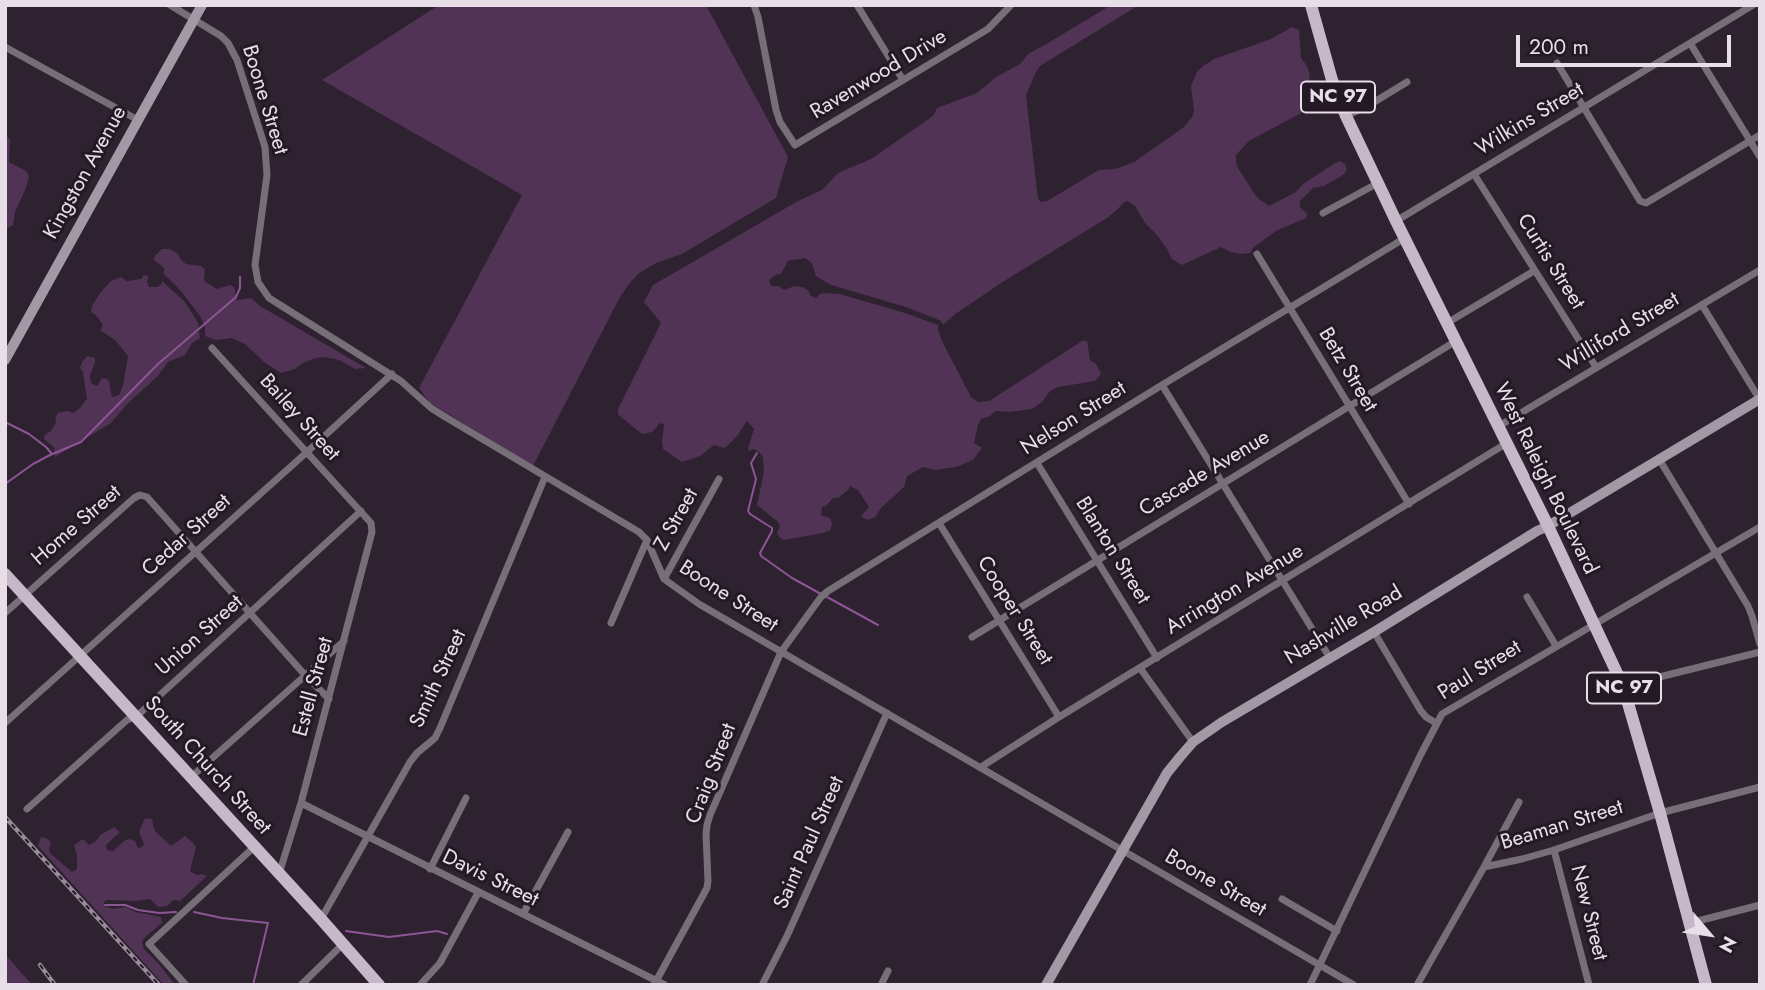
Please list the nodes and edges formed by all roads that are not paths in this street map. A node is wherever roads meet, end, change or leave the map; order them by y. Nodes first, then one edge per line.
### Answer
1 (170, 5) edge
2 (202, 5) edge
3 (754, 5) edge
4 (857, 5) edge
5 (1011, 5) edge
6 (1311, 5) edge
7 (1753, 5) edge
8 (194, 19) junction
9 (1690, 43) junction
10 (5, 47) edge
11 (1556, 63) dead end
12 (903, 80) junction
13 (1407, 82) dead end
14 (1583, 108) junction
15 (1346, 116) junction
16 (138, 120) junction
17 (1760, 135) edge
18 (1750, 141) junction
19 (1760, 157) edge
20 (1474, 174) junction
21 (1378, 183) junction
22 (1323, 213) dead end
23 (1396, 221) junction
24 (1405, 239) junction
25 (1257, 254) dead end
26 (1760, 270) edge
27 (1534, 271) junction
28 (1702, 305) junction
29 (1289, 308) junction
30 (1447, 323) junction
31 (1456, 341) junction
32 (212, 348) dead end
33 (5, 360) edge
34 (1596, 368) junction
35 (392, 374) junction
36 (1162, 385) junction
37 (1760, 399) edge
38 (1349, 407) junction
39 (1499, 426) junction
40 (1507, 443) junction
41 (307, 452) junction
42 (1659, 459) junction
43 (1037, 463) junction
44 (545, 477) junction
45 (719, 479) dead end
46 (1222, 483) junction
47 (1409, 504) junction
48 (361, 511) junction
49 (939, 523) junction
50 (1548, 526) junction
51 (1760, 527) edge
52 (647, 540) junction
53 (195, 552) junction
54 (1715, 553) junction
55 (1097, 561) junction
56 (5, 574) edge
57 (664, 579) junction
58 (1283, 581) junction
59 (25, 596) junction
60 (1527, 597) dead end
61 (5, 613) edge
62 (251, 614) junction
63 (999, 619) junction
64 (611, 623) dead end
65 (1593, 624) junction
66 (1374, 632) junction
67 (972, 637) dead end
68 (344, 641) junction
69 (1760, 644) edge
70 (1556, 646) junction
71 (781, 652) junction
72 (1760, 652) edge
73 (80, 656) junction
74 (1157, 658) junction
75 (1330, 658) junction
76 (1140, 668) junction
77 (304, 675) junction
78 (1623, 686) junction
79 (329, 699) junction
80 (887, 713) junction
81 (137, 716) junction
82 (1059, 718) junction
83 (5, 723) edge
84 (1436, 723) junction
85 (1193, 742) junction
86 (981, 767) junction
87 (191, 777) junction
88 (1760, 787) edge
89 (466, 798) dead end
90 (1519, 802) dead end
91 (300, 803) junction
92 (27, 809) dead end
93 (1660, 813) junction
94 (568, 832) dead end
95 (368, 838) junction
96 (254, 847) junction
97 (1122, 850) junction
98 (1554, 850) junction
99 (1484, 867) junction
100 (430, 869) junction
101 (279, 874) junction
102 (478, 893) junction
103 (1282, 899) dead end
104 (1760, 905) edge
105 (523, 914) junction
106 (321, 919) junction
107 (1690, 923) junction
108 (1337, 931) junction
109 (342, 944) junction
110 (1320, 965) junction
111 (888, 971) dead end
112 (655, 983) edge
113 (186, 985) edge
114 (300, 985) edge
115 (379, 985) edge
116 (420, 985) edge
117 (664, 985) edge
118 (762, 985) edge
119 (881, 985) edge
120 (1046, 985) edge
121 (1310, 985) edge
122 (1354, 985) edge
123 (1417, 985) edge
124 (1588, 985) edge
125 (1706, 985) edge

1 - 8 street, Boone Street
2 - 8 main road, Kingston Avenue
3 - 12 street, Ravenwood Drive
4 - 12 street
5 - 12 street, Ravenwood Drive
6 - 15 main road, West Raleigh Boulevard / NC 97
7 - 9 street, Wilkins Street
8 - 16 main road, Kingston Avenue
8 - 35 street, Boone Street
9 - 14 street, Wilkins Street
9 - 18 street
10 - 16 street
11 - 14 street
13 - 15 street
14 - 18 street
14 - 20 street, Wilkins Street
15 - 21 main road, West Raleigh Boulevard / NC 97
16 - 33 main road, Kingston Avenue
17 - 18 street
18 - 19 street
20 - 23 street, Wilkins Street
20 - 27 street, Curtis Street
21 - 22 street
21 - 23 main road, West Raleigh Boulevard / NC 97
23 - 24 main road, West Raleigh Boulevard / NC 97
24 - 29 street, Nelson Street
24 - 30 main road, West Raleigh Boulevard / NC 97
25 - 29 street, Betz Street
26 - 28 street, Williford Street
27 - 30 street
27 - 34 street, Curtis Street
28 - 34 street, Williford Street
28 - 37 street
29 - 36 street, Nelson Street
29 - 38 street, Betz Street
30 - 31 main road, West Raleigh Boulevard / NC 97
31 - 38 street, Cascade Avenue
31 - 39 main road, West Raleigh Boulevard / NC 97
32 - 41 street, Bailey Street
34 - 39 street, Williford Street
35 - 41 street, Cedar Street
35 - 44 street, Boone Street
36 - 43 street, Nelson Street
36 - 46 street
37 - 42 main road, Nashville Road
38 - 46 street, Cascade Avenue
38 - 47 street, Betz Street
39 - 40 main road, West Raleigh Boulevard / NC 97
40 - 47 street, Arrington Avenue
40 - 50 main road, West Raleigh Boulevard / NC 97
41 - 48 street, Bailey Street
41 - 53 street, Cedar Street
42 - 50 main road, Nashville Road
42 - 54 street
43 - 49 street, Nelson Street
43 - 55 street, Blanton Street
44 - 52 street, Boone Street
44 - 95 street, Smith Street
45 - 57 street, Z Street
46 - 55 street, Cascade Avenue
46 - 58 street
47 - 58 street, Arrington Avenue
48 - 62 street, Union Street
48 - 68 street, Estell Street
49 - 63 street, Cooper Street
49 - 71 street, Nelson Street
50 - 65 main road, West Raleigh Boulevard / NC 97
50 - 66 main road, Nashville Road
51 - 54 street, Paul Street
52 - 57 street, Boone Street
52 - 64 street
53 - 59 street, Home Street
53 - 62 street
53 - 73 street, Cedar Street
54 - 65 street, Paul Street
54 - 69 street
55 - 63 street, Cascade Avenue
55 - 74 street, Blanton Street
56 - 59 main road, South Church Street
57 - 71 street, Boone Street
58 - 74 street, Arrington Avenue
58 - 75 street
59 - 61 street, Home Street
59 - 73 main road, South Church Street
60 - 70 street
62 - 77 street
62 - 81 street, Union Street
63 - 67 street, Cascade Avenue
63 - 82 street, Cooper Street
65 - 70 street, Paul Street
65 - 78 main road, West Raleigh Boulevard / NC 97
66 - 75 main road, Nashville Road
66 - 84 street
68 - 77 street
68 - 79 street, Estell Street
70 - 84 street, Paul Street
71 - 80 street, Boone Street
71 - 112 street, Craig Street
72 - 78 street
73 - 81 main road, South Church Street
73 - 83 street, Cedar Street
74 - 76 street, Arrington Avenue
75 - 85 main road, Nashville Road
76 - 82 street, Arrington Avenue
76 - 85 street
77 - 79 street
77 - 87 street
78 - 93 main road, West Raleigh Boulevard / NC 97
79 - 91 street, Estell Street
80 - 86 street, Boone Street
80 - 118 street, Saint Paul Street
81 - 87 main road, South Church Street
81 - 92 street, Union Street
82 - 86 street, Arrington Avenue
84 - 108 street, Paul Street
85 - 97 main road, Nashville Road
86 - 97 street, Boone Street
87 - 96 main road, South Church Street
88 - 93 street, Beaman Street
89 - 100 street
90 - 99 street
91 - 95 street, Davis Street
91 - 101 street, Estell Street
93 - 98 street, Beaman Street
93 - 107 main road, West Raleigh Boulevard / NC 97
94 - 105 street
95 - 100 street, Davis Street
95 - 106 street, Smith Street
96 - 101 main road, South Church Street
96 - 113 street
97 - 110 street, Boone Street
97 - 120 main road, Nashville Road
98 - 99 street, Beaman Street
98 - 124 street, New Street
99 - 123 street, Beaman Street
100 - 102 street, Davis Street
101 - 106 main road, South Church Street
102 - 105 street, Davis Street
102 - 116 street
103 - 108 street
104 - 107 street
105 - 112 street, Davis Street
106 - 109 main road, South Church Street
107 - 125 main road, West Raleigh Boulevard / NC 97
108 - 110 street, Paul Street
109 - 114 street
109 - 115 main road, South Church Street
110 - 121 street, Paul Street
110 - 122 street, Boone Street
111 - 119 street
112 - 117 street, Davis Street

